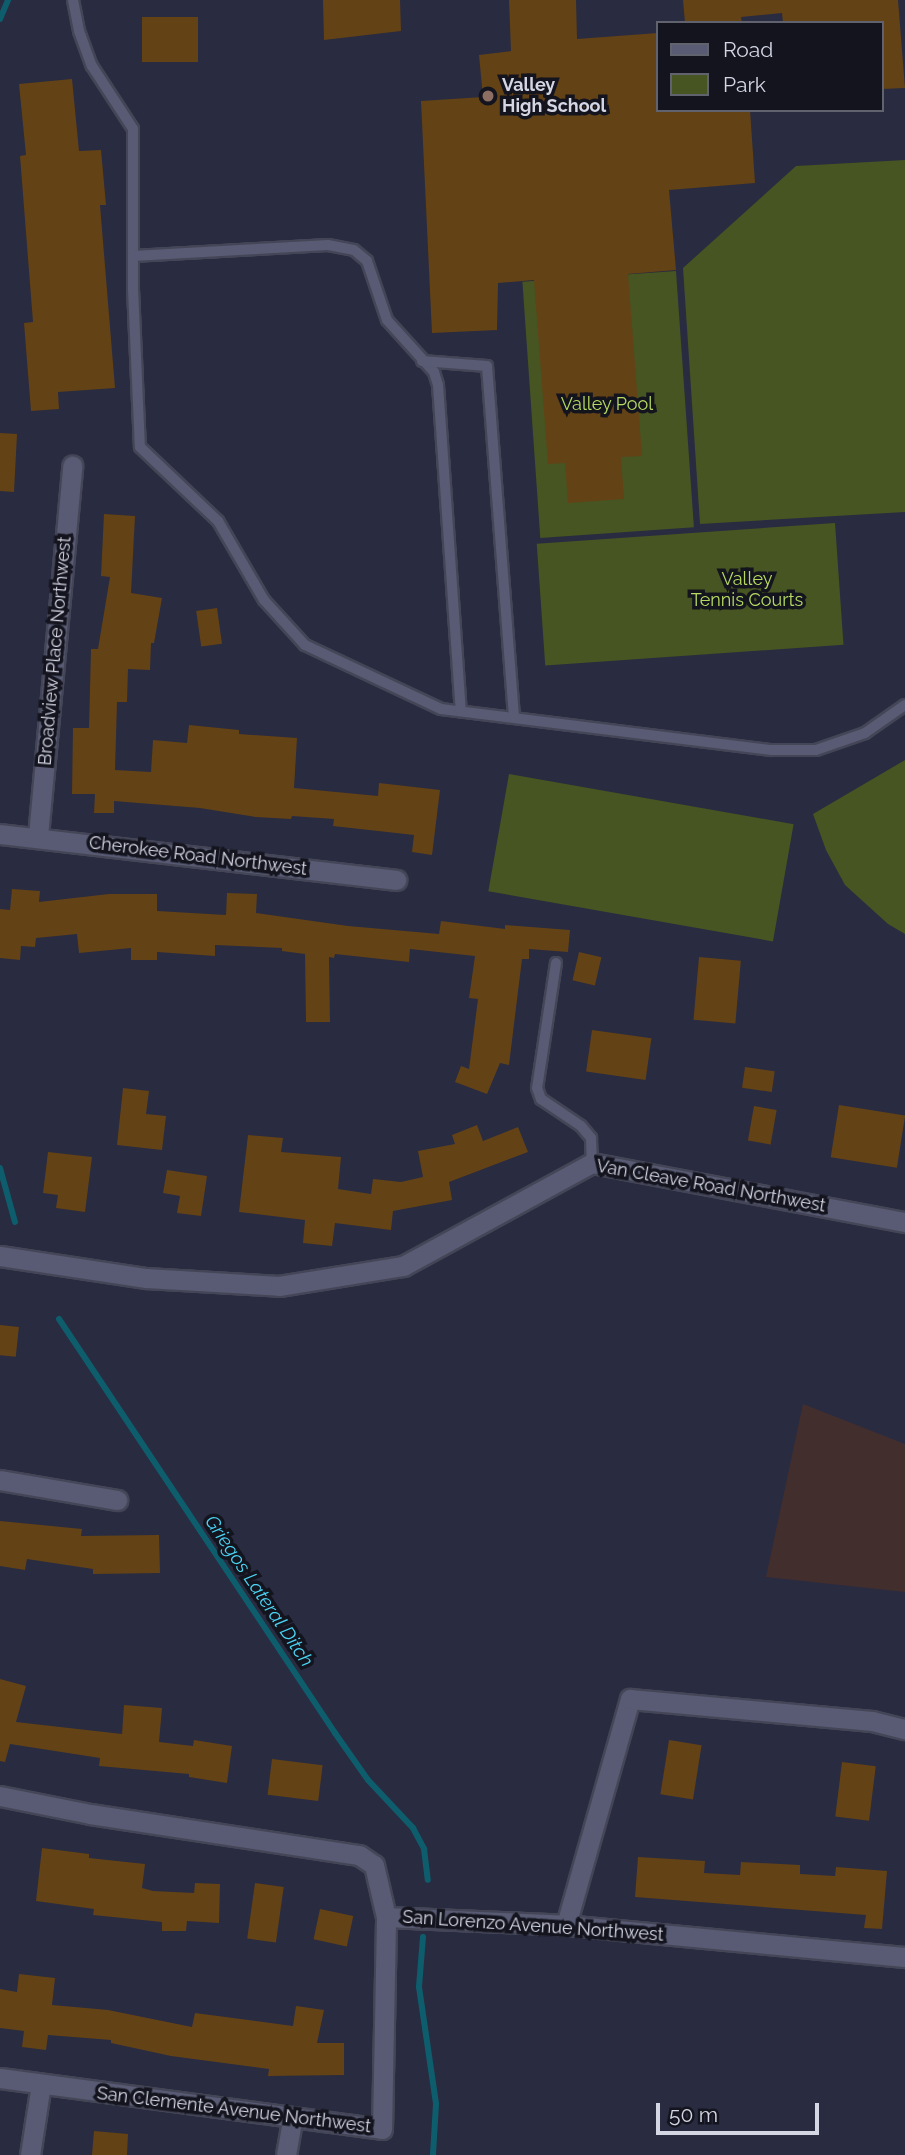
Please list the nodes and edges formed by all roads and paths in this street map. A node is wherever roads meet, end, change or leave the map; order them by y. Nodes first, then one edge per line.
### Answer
1 (73, 0) edge
2 (133, 256) junction
3 (422, 361) junction
4 (72, 466) dead end
5 (905, 705) edge
6 (461, 711) junction
7 (514, 717) junction
8 (0, 834) edge
9 (37, 836) junction
10 (396, 880) dead end
11 (556, 963) dead end
12 (592, 1163) junction
13 (905, 1222) edge
14 (0, 1256) edge
15 (0, 1480) edge
16 (117, 1500) dead end
17 (905, 1729) edge
18 (0, 1796) edge
19 (386, 1917) junction
20 (566, 1925) junction
21 (905, 1957) edge
22 (0, 2078) edge
23 (41, 2084) junction
24 (292, 2120) junction
25 (30, 2155) edge
26 (286, 2155) edge

1 - 2 lane
2 - 3 lane
2 - 6 lane
3 - 6 lane
3 - 7 lane
4 - 9 street, Broadview Place Northwest
5 - 7 lane
6 - 7 lane
8 - 9 street, Cherokee Road Northwest
9 - 10 street, Cherokee Road Northwest
11 - 12 lane
12 - 13 street, Van Cleave Road Northwest
12 - 14 street, Van Cleave Road Northwest
15 - 16 street
17 - 20 street
18 - 19 street, San Lorenzo Avenue Northwest
19 - 20 street, San Lorenzo Avenue Northwest
19 - 24 street, San Clemente Avenue Northwest
20 - 21 street, San Lorenzo Avenue Northwest
22 - 23 street, San Clemente Avenue Northwest
23 - 24 street, San Clemente Avenue Northwest
23 - 25 street
24 - 26 street

